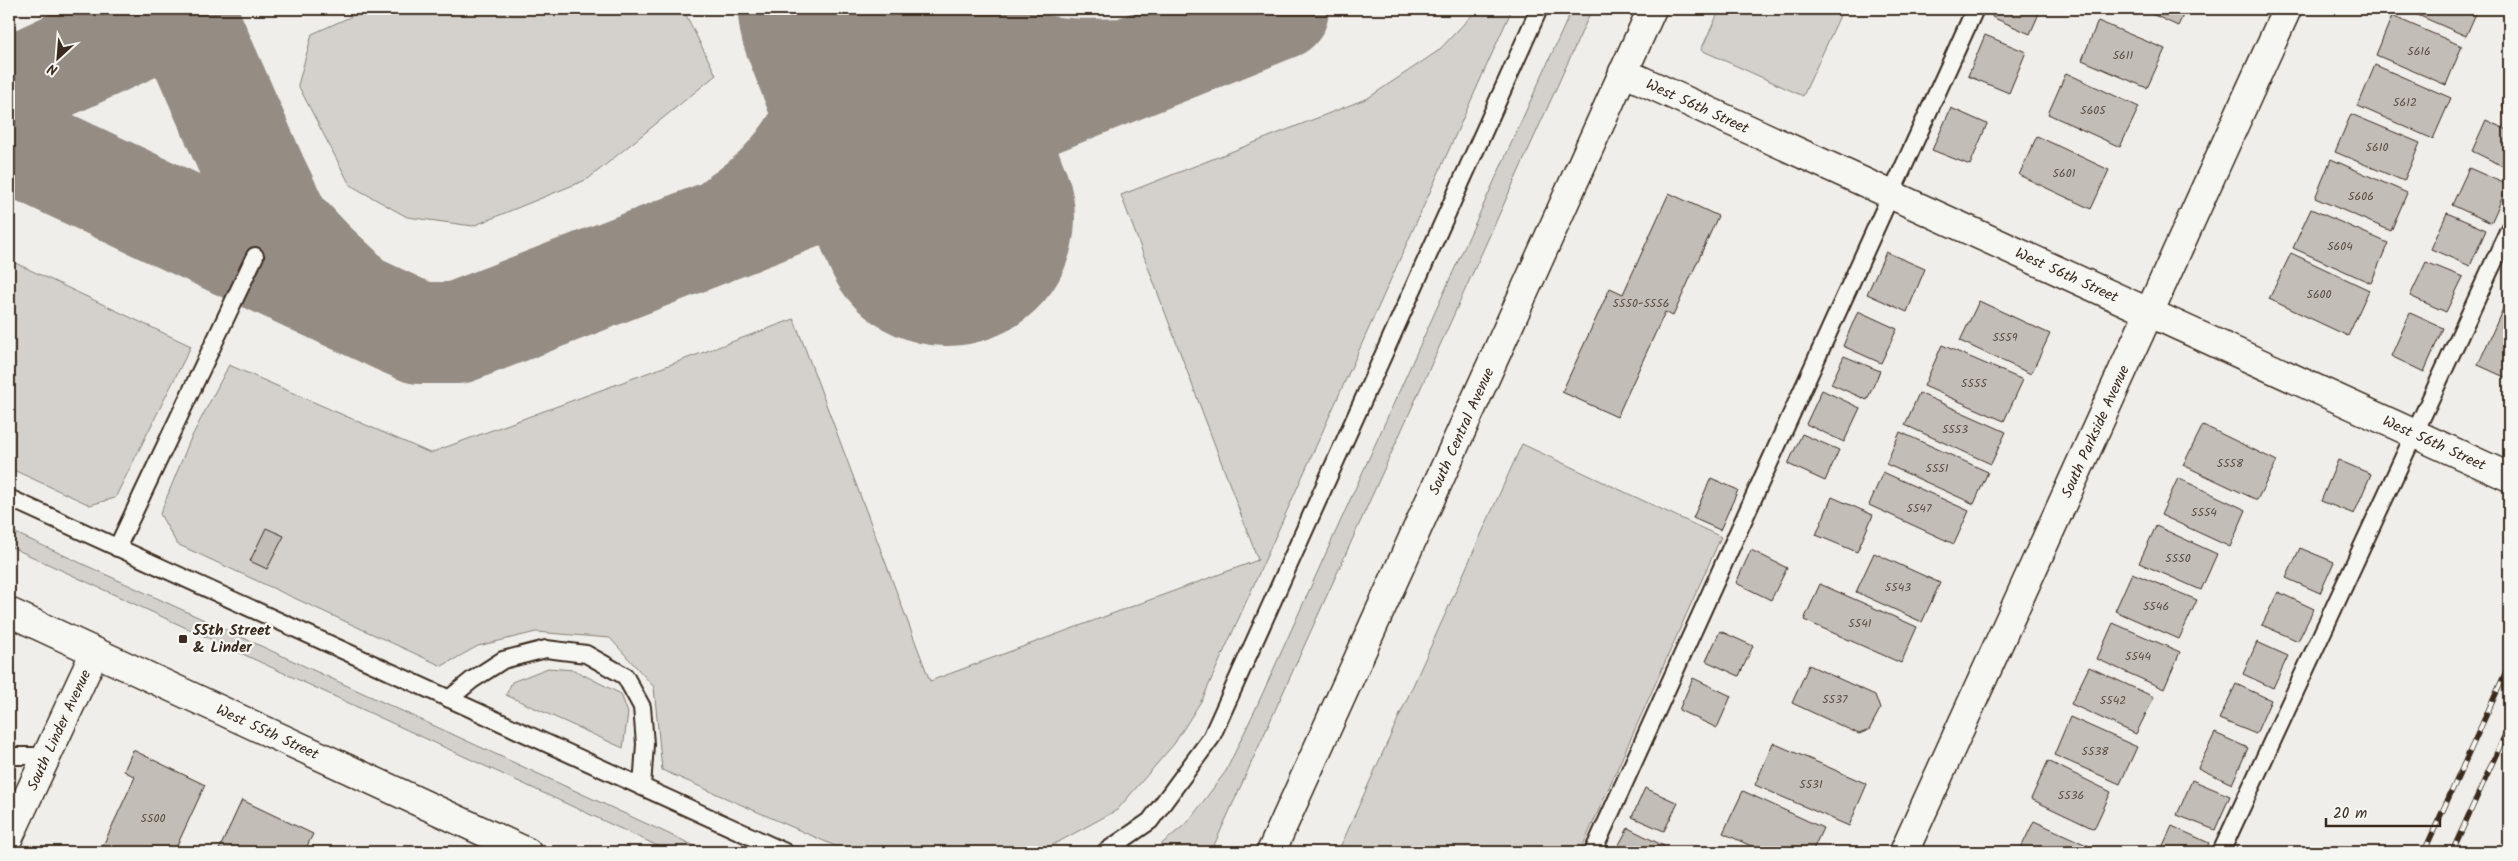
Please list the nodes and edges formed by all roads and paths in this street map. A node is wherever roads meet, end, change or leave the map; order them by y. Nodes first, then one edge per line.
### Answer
1 (1539, 9) edge
2 (1652, 9) edge
3 (1975, 9) edge
4 (2287, 9) edge
5 (1624, 72) junction
6 (1892, 194) junction
7 (2509, 229) edge
8 (255, 256) dead end
9 (2149, 311) junction
10 (2415, 434) junction
11 (2509, 477) edge
12 (9, 498) edge
13 (117, 548) junction
14 (9, 612) edge
15 (95, 652) junction
16 (449, 700) junction
17 (9, 756) edge
18 (46, 756) junction
19 (642, 787) junction
20 (9, 837) edge
21 (527, 852) edge
22 (785, 852) edge
23 (1105, 852) edge
24 (1271, 852) edge
25 (1593, 852) edge
26 (1904, 852) edge
27 (2221, 852) edge

1 - 23 lane
2 - 5 street, South Central Avenue
3 - 6 lane
4 - 9 street, South Parkside Avenue
5 - 6 street, West 56th Street
5 - 24 street, South Central Avenue
6 - 9 street, West 56th Street
6 - 25 lane
7 - 10 lane
8 - 13 lane
9 - 10 street, West 56th Street
9 - 26 street, South Parkside Avenue
10 - 11 street, West 56th Street
10 - 27 lane
12 - 13 lane
13 - 16 lane
14 - 15 street, West 55th Street
15 - 18 street, South Linder Avenue
15 - 21 street, West 55th Street
16 - 19 lane
16 - 19 lane
17 - 18 lane
18 - 20 street, South Linder Avenue
19 - 22 lane

